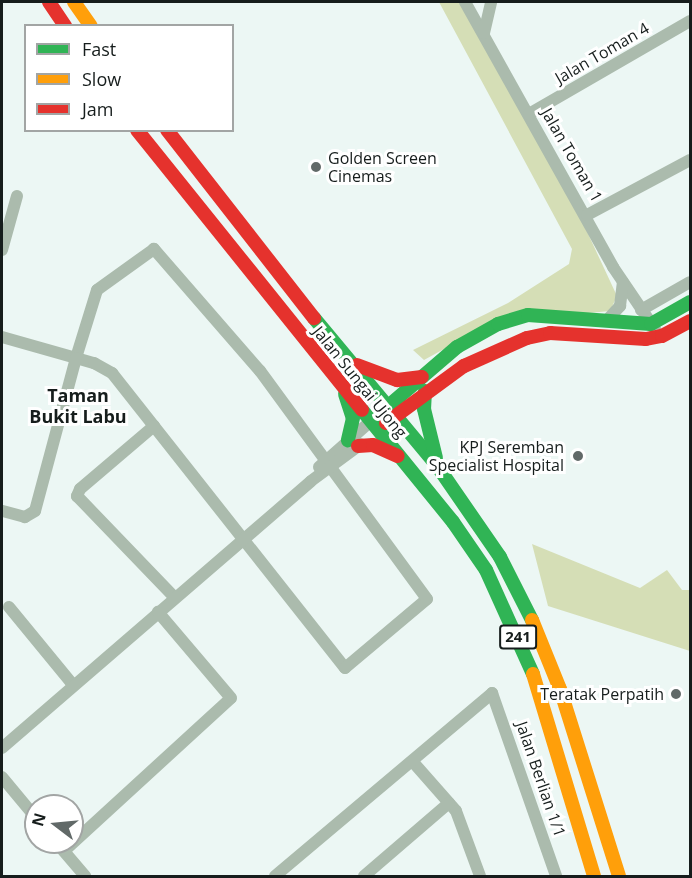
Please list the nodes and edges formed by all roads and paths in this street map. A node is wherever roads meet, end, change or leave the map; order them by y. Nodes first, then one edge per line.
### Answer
1 (49, 2) edge
2 (74, 2) edge
3 (465, 2) edge
4 (491, 2) edge
5 (690, 21) edge
6 (64, 24) edge
7 (90, 24) edge
8 (484, 34) junction
9 (529, 114) junction
10 (139, 132) edge
11 (169, 132) edge
12 (690, 160) edge
13 (17, 196) dead end
14 (587, 215) junction
15 (2, 250) edge
16 (623, 282) junction
17 (690, 282) edge
18 (690, 302) edge
19 (641, 310) junction
20 (608, 319) junction
21 (690, 321) edge
22 (651, 324) junction
23 (662, 336) junction
24 (2, 337) edge
25 (76, 358) junction
26 (354, 364) junction
27 (422, 377) junction
28 (343, 387) junction
29 (425, 391) junction
30 (393, 410) junction
31 (375, 425) junction
32 (154, 426) junction
33 (353, 443) junction
34 (401, 458) junction
35 (326, 465) junction
36 (438, 467) junction
37 (2, 511) edge
38 (243, 540) junction
39 (175, 598) junction
40 (9, 607) dead end
41 (158, 612) junction
42 (73, 685) junction
43 (2, 748) edge
44 (413, 762) junction
45 (2, 777) edge
46 (449, 803) junction
47 (24, 804) edge
48 (84, 826) edge
49 (66, 854) edge
50 (85, 876) edge
51 (275, 876) edge
52 (364, 876) edge
53 (480, 876) edge
54 (556, 876) edge
55 (594, 876) edge
56 (619, 876) edge

1 - 6 main road
2 - 7 main road
3 - 8 street, Jalan Toman 1
4 - 8 street
5 - 9 street, Jalan Toman 4
8 - 9 street, Jalan Toman 1
9 - 14 street, Jalan Toman 1
10 - 28 main road, Jalan Sungai Ujong / 241
11 - 26 main road, Jalan Sungai Ujong / 241
12 - 14 street
13 - 15 street
14 - 16 street, Jalan Toman 1
16 - 19 street, Jalan Toman 1
16 - 20 street
17 - 19 street
18 - 22 main road
19 - 22 street, Jalan Toman 1
20 - 22 main road
20 - 27 main road
21 - 23 main road
22 - 23 street, Jalan Toman 1
23 - 29 main road
24 - 25 street
25 - 32 street
25 - 35 street
25 - 37 street
26 - 27 main road
26 - 30 main road, Jalan Sungai Ujong / 241
27 - 30 main road
28 - 31 main road, Jalan Sungai Ujong / 241
28 - 33 main road
29 - 30 main road
29 - 36 main road
30 - 31 main road
30 - 36 main road, Jalan Sungai Ujong / 241
31 - 33 street
31 - 34 main road, Jalan Sungai Ujong / 241
32 - 38 street
32 - 39 street
33 - 34 main road
33 - 35 street
34 - 55 main road, Jalan Sungai Ujong / 241
35 - 38 street
35 - 38 street
36 - 56 main road, Jalan Sungai Ujong / 241
38 - 39 street
39 - 41 street
40 - 42 street
41 - 42 street
41 - 48 street
42 - 43 street
44 - 46 street
44 - 51 street
44 - 54 street, Jalan Berlian 1/1
45 - 47 street
46 - 52 street
46 - 53 street
49 - 50 street

